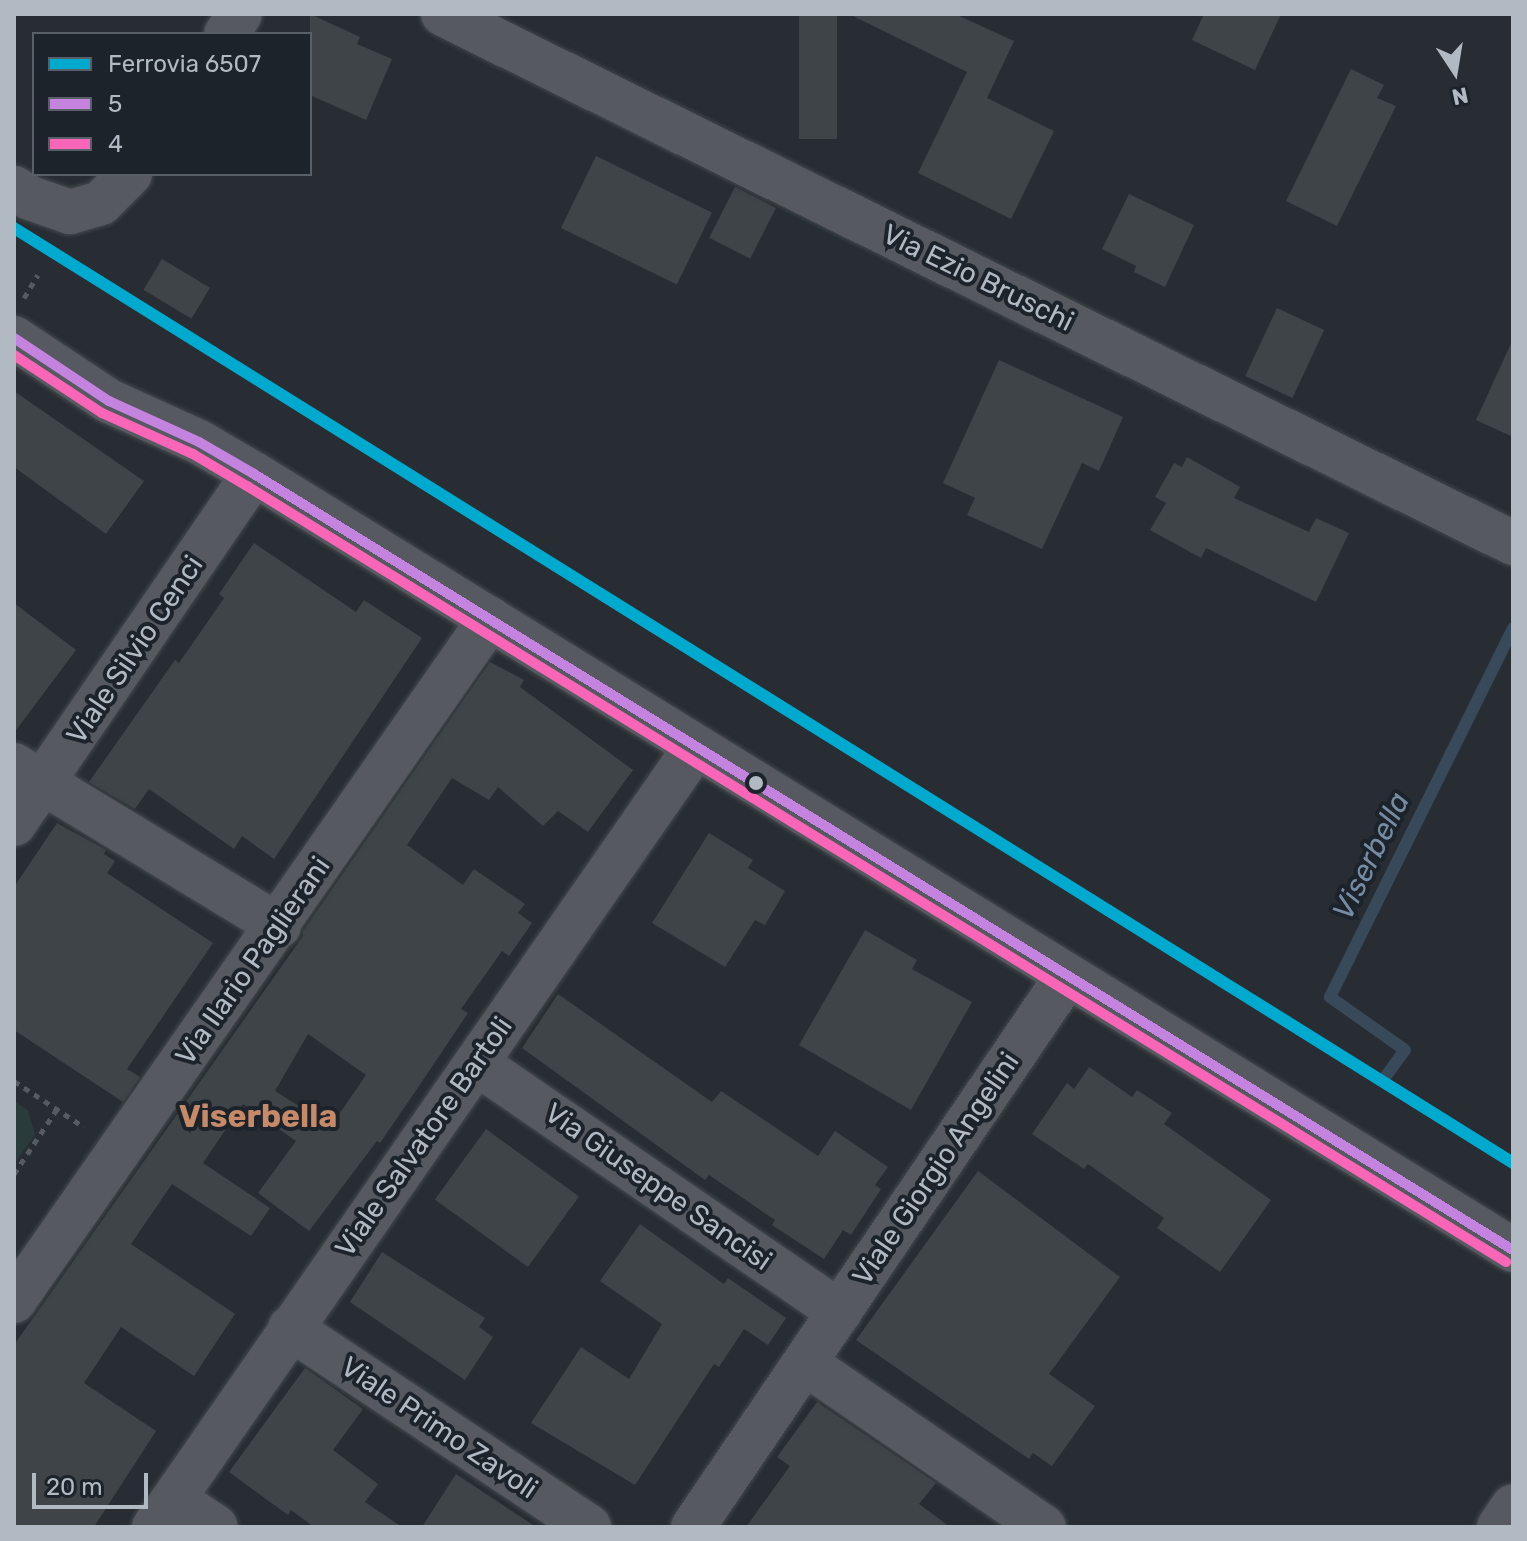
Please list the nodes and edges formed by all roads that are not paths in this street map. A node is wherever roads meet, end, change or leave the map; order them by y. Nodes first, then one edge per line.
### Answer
1 (240, 14) edge
2 (443, 14) edge
3 (227, 32) edge
4 (128, 176) edge
5 (22, 193) edge
6 (18, 320) edge
7 (254, 474) junction
8 (1513, 543) edge
9 (490, 619) junction
10 (695, 748) junction
11 (29, 774) edge
12 (14, 824) edge
13 (279, 926) junction
14 (1067, 976) junction
15 (476, 1063) junction
16 (1513, 1250) edge
17 (14, 1301) edge
18 (840, 1312) junction
19 (290, 1328) junction
20 (805, 1363) junction
21 (1513, 1506) edge
22 (164, 1513) edge
23 (216, 1527) edge
24 (589, 1527) edge
25 (693, 1527) edge
26 (1044, 1527) edge
27 (1499, 1527) edge

1 - 3 street
2 - 8 street, Via Ezio Bruschi
4 - 5 street
6 - 7 street
7 - 9 street
7 - 11 street, Viale Silvio Cenci
9 - 10 street
9 - 13 street, Via Ilario Paglierani
10 - 14 street
10 - 15 street, Viale Salvatore Bartoli
11 - 12 street, Viale Silvio Cenci
11 - 13 street
13 - 17 street, Via Ilario Paglierani
14 - 16 street
14 - 18 street, Viale Giorgio Angelini
15 - 18 street, Via Giuseppe Sancisi
15 - 19 street, Viale Salvatore Bartoli
18 - 20 street, Viale Giorgio Angelini
19 - 22 street, Viale Salvatore Bartoli
19 - 24 street, Viale Primo Zavoli
20 - 25 street, Viale Giorgio Angelini
20 - 26 street
21 - 27 street
22 - 23 street

